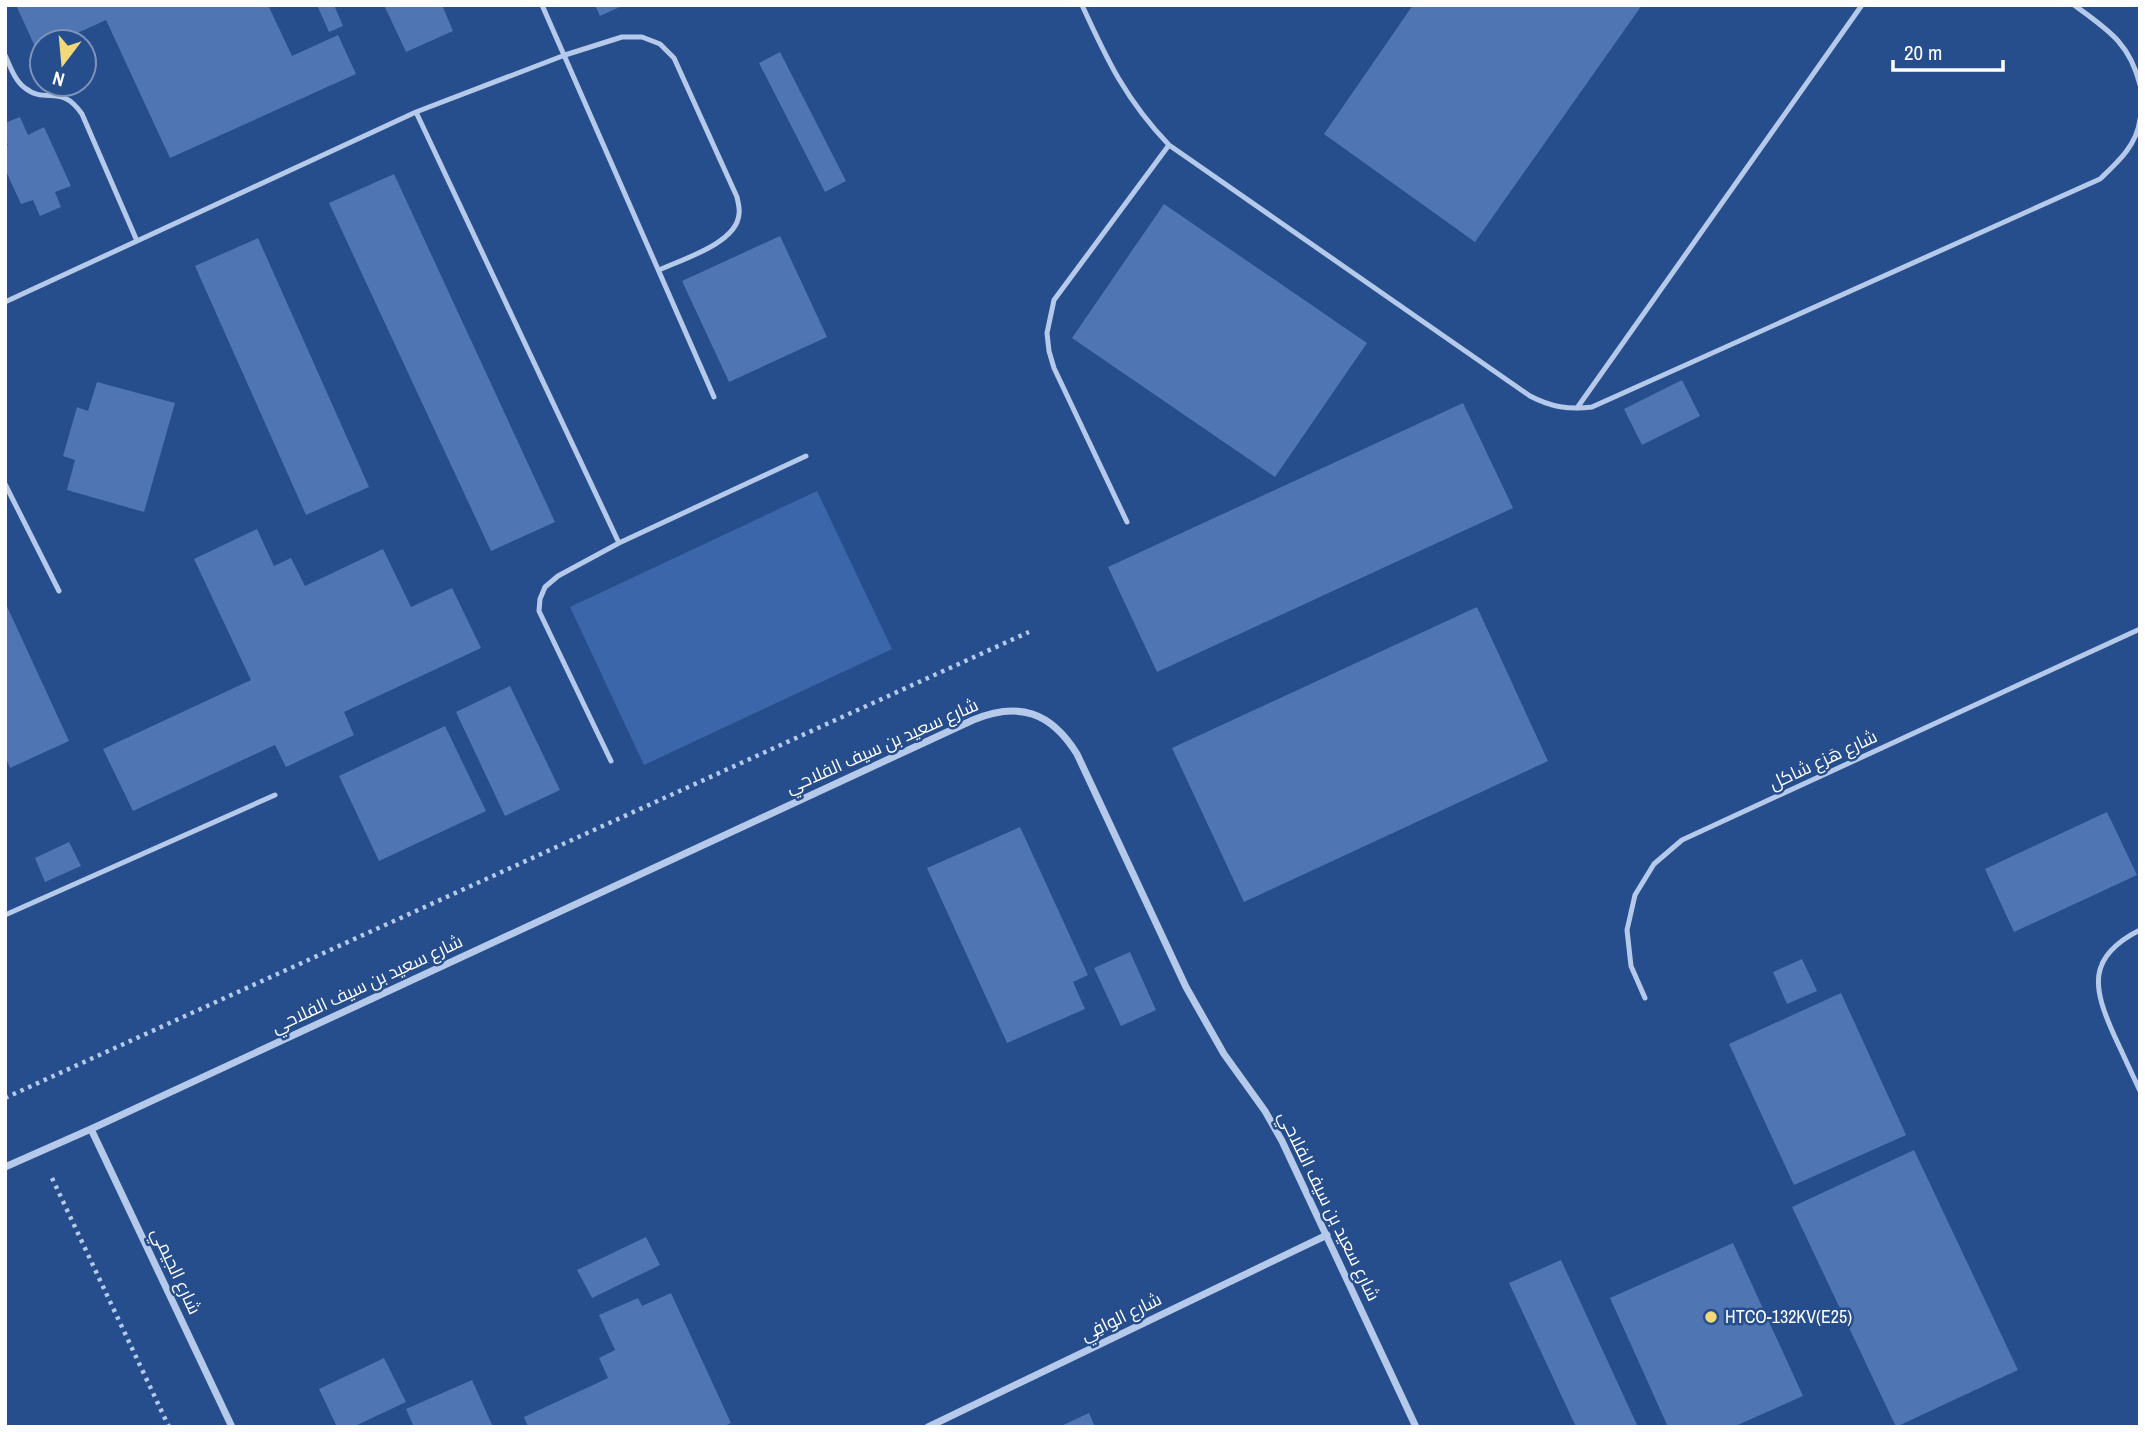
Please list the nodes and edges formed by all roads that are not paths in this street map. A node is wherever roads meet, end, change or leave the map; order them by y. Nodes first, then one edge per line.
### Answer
1 (542, 5) edge
2 (1082, 5) edge
3 (1862, 5) edge
4 (2074, 5) edge
5 (5, 55) edge
6 (565, 55) junction
7 (2140, 85) edge
8 (416, 112) junction
9 (2140, 119) edge
10 (1169, 145) junction
11 (137, 241) junction
12 (660, 270) junction
13 (5, 302) edge
14 (714, 397) dead end
15 (1576, 409) junction
16 (806, 456) dead end
17 (5, 484) edge
18 (1127, 522) dead end
19 (620, 542) junction
20 (59, 591) dead end
21 (2140, 629) edge
22 (611, 761) dead end
23 (275, 795) dead end
24 (5, 915) edge
25 (2140, 930) edge
26 (1645, 998) dead end
27 (2140, 1091) edge
28 (91, 1129) junction
29 (5, 1167) edge
30 (1327, 1235) junction
31 (232, 1427) edge
32 (928, 1427) edge
33 (1416, 1427) edge

1 - 6 lane
2 - 10 lane
3 - 15 lane
4 - 7 lane
5 - 11 lane
6 - 8 lane
6 - 12 lane
6 - 12 lane
8 - 11 lane
8 - 19 lane
9 - 15 lane
10 - 15 lane
10 - 18 lane
11 - 13 lane
12 - 14 lane
16 - 19 lane
17 - 20 lane
19 - 22 lane
21 - 26 lane, شارع هَزع شاكل
23 - 24 lane
25 - 27 lane
28 - 29 street, شارع سعيد بن سيف الفلاحي
28 - 30 street, شارع سعيد بن سيف الفلاحي
28 - 31 street, شارع الجيمي
30 - 32 street, شارع الوافِي
30 - 33 street, شارع سعيد بن سيف الفلاحي

